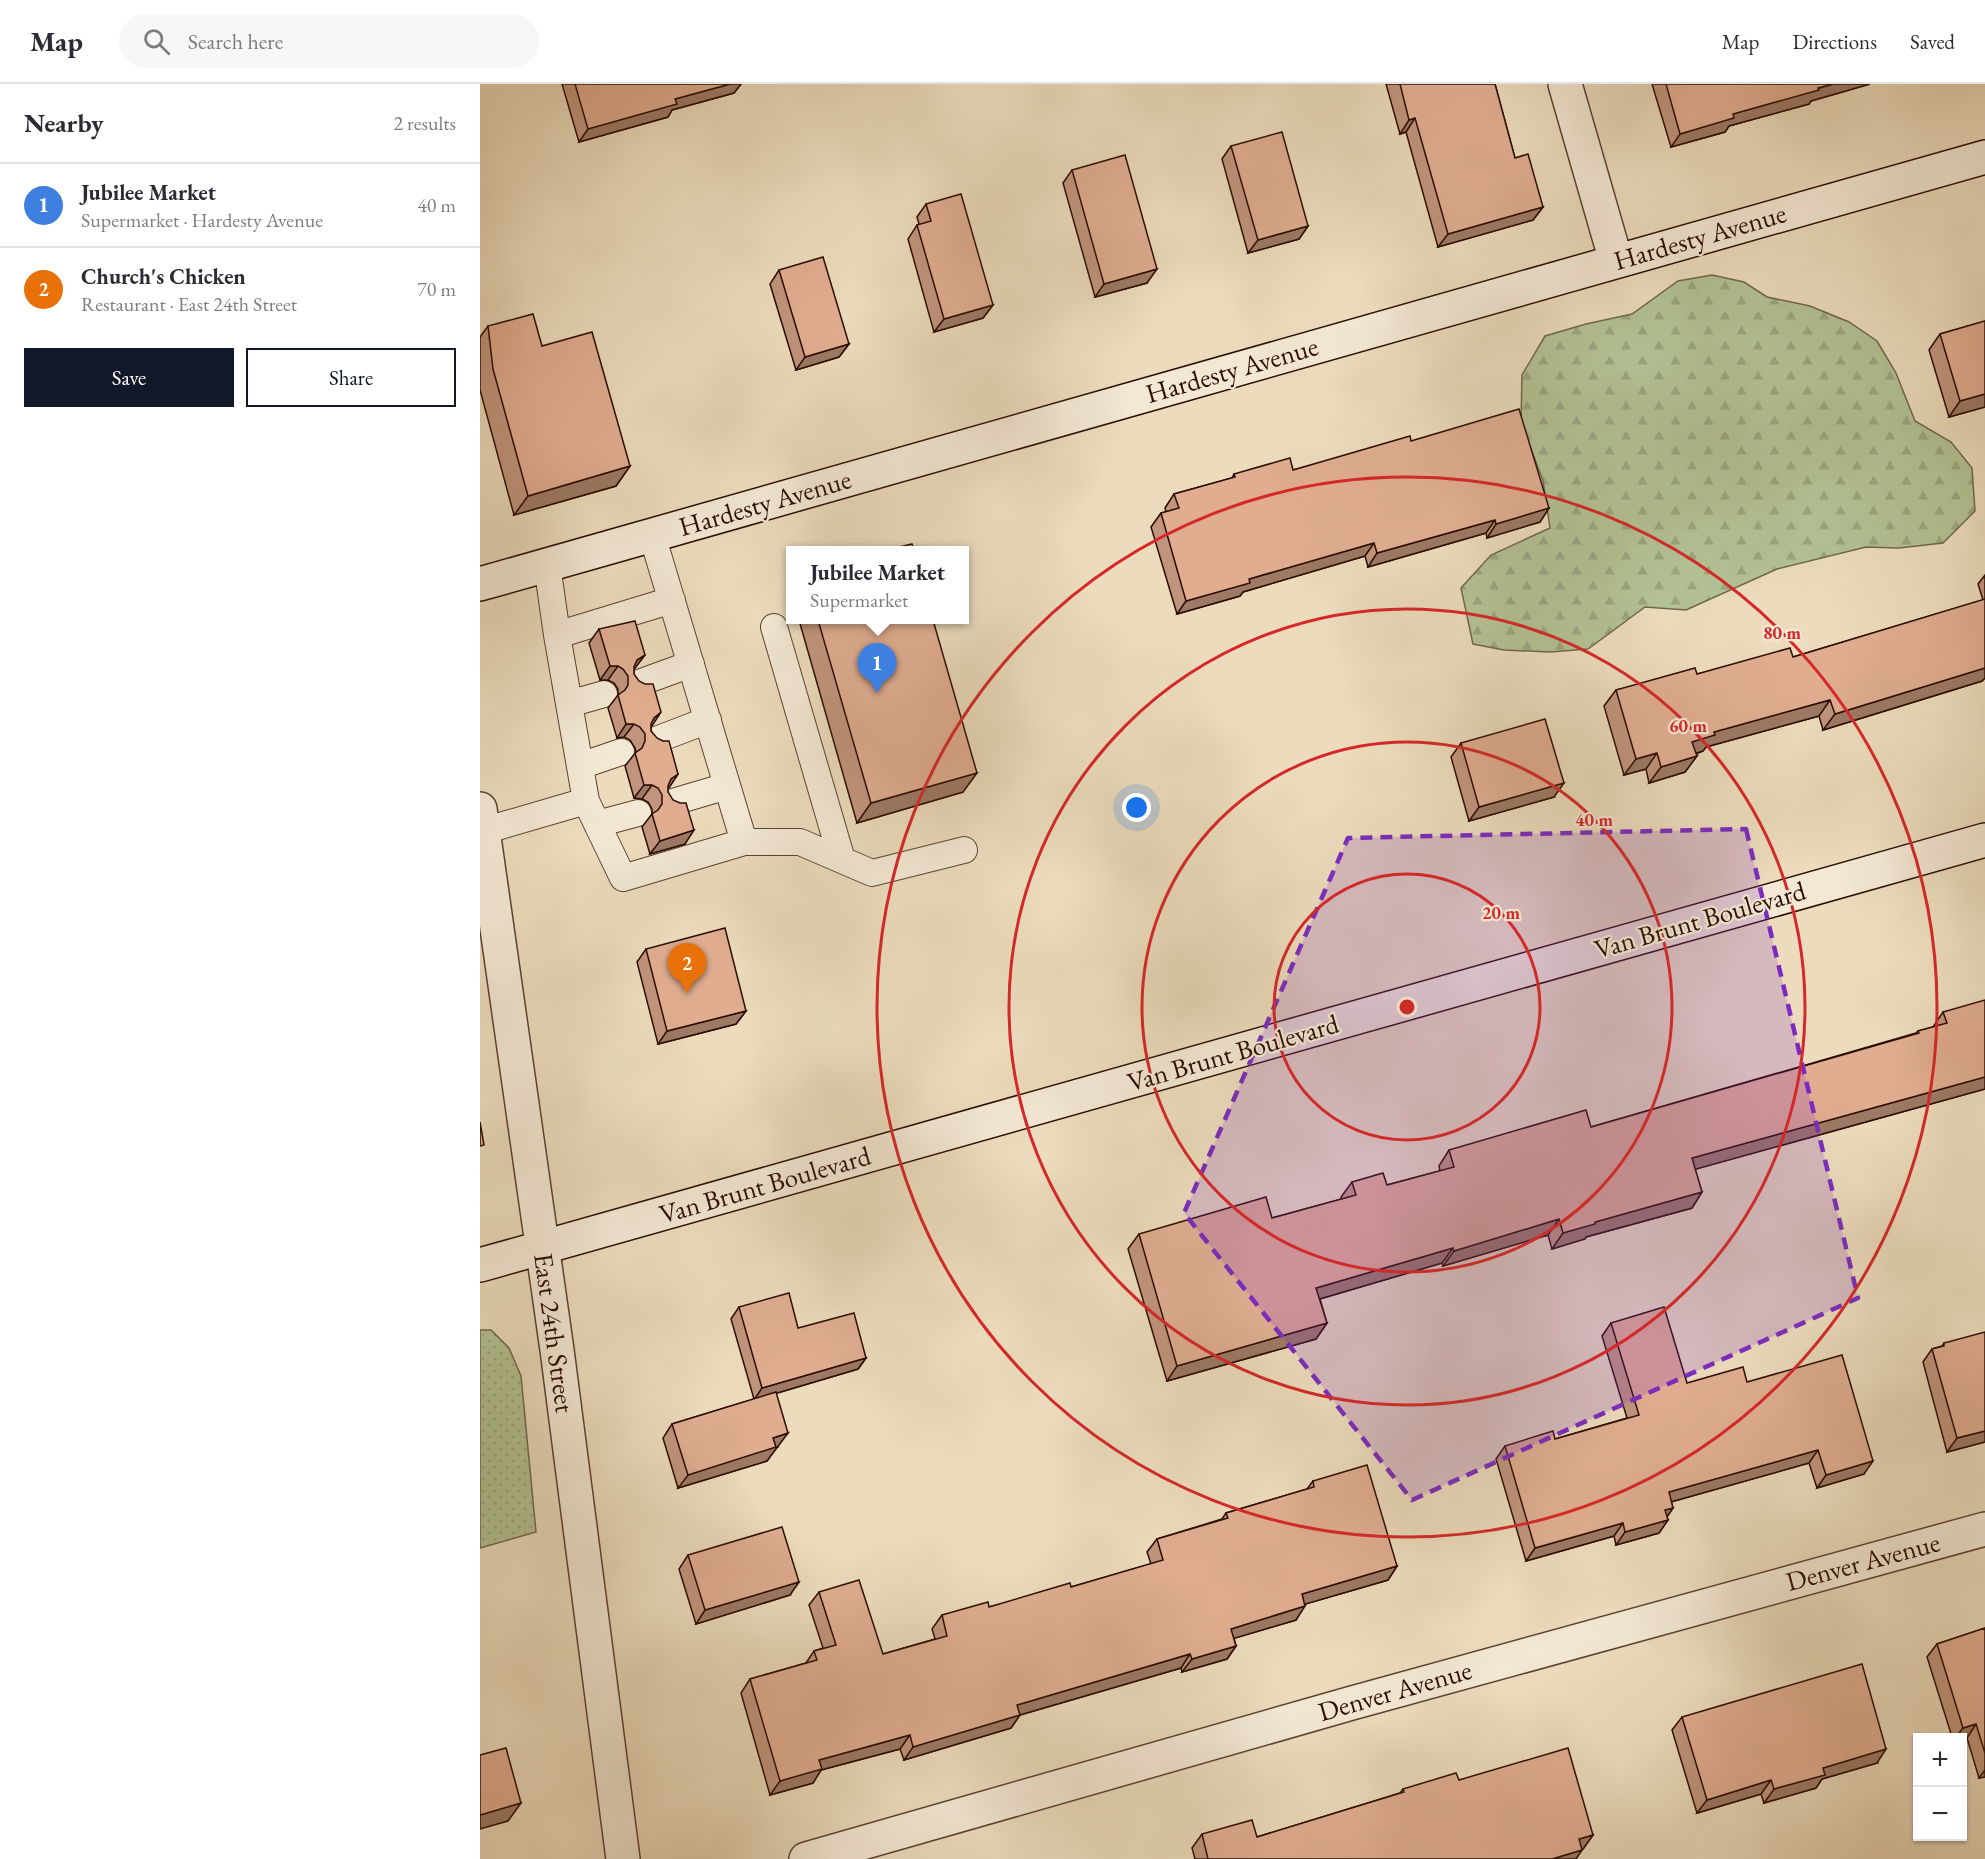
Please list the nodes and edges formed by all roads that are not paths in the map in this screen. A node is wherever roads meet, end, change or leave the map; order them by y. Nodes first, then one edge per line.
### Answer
1 (1565, 84) edge
2 (1985, 157) edge
3 (1616, 261) junction
4 (652, 535) junction
5 (547, 565) junction
6 (480, 584) edge
7 (672, 600) junction
8 (774, 627) dead end
9 (557, 635) junction
10 (691, 664) junction
11 (639, 683) edge
12 (604, 694) dead end
13 (569, 704) junction
14 (708, 720) junction
15 (656, 740) edge
16 (621, 752) dead end
17 (580, 766) junction
18 (727, 786) junction
19 (586, 801) junction
20 (673, 802) edge
21 (638, 813) dead end
22 (482, 820) edge
23 (597, 824) junction
24 (1985, 840) edge
25 (744, 842) junction
26 (964, 850) dead end
27 (842, 860) junction
28 (543, 1247) junction
29 (480, 1265) edge
30 (1985, 1529) edge
31 (623, 1859) edge
32 (806, 1859) edge

1 - 3 street
2 - 3 street, Hardesty Avenue
3 - 4 street, Hardesty Avenue
4 - 5 street, Hardesty Avenue
4 - 7 lane
5 - 6 street, Hardesty Avenue
5 - 9 lane
7 - 9 lane
7 - 10 lane
8 - 27 lane
9 - 13 lane
10 - 11 lane
10 - 14 lane
12 - 13 lane
13 - 17 lane
14 - 15 lane
14 - 18 lane
16 - 17 lane
17 - 19 lane
18 - 20 lane
18 - 25 lane
19 - 22 lane
19 - 23 lane
21 - 23 lane
22 - 28 street, East 24th Street
23 - 25 lane
24 - 28 street, Van Brunt Boulevard
25 - 27 lane
26 - 27 lane
28 - 29 street, Van Brunt Boulevard
28 - 31 street, East 24th Street
30 - 32 street, Denver Avenue

